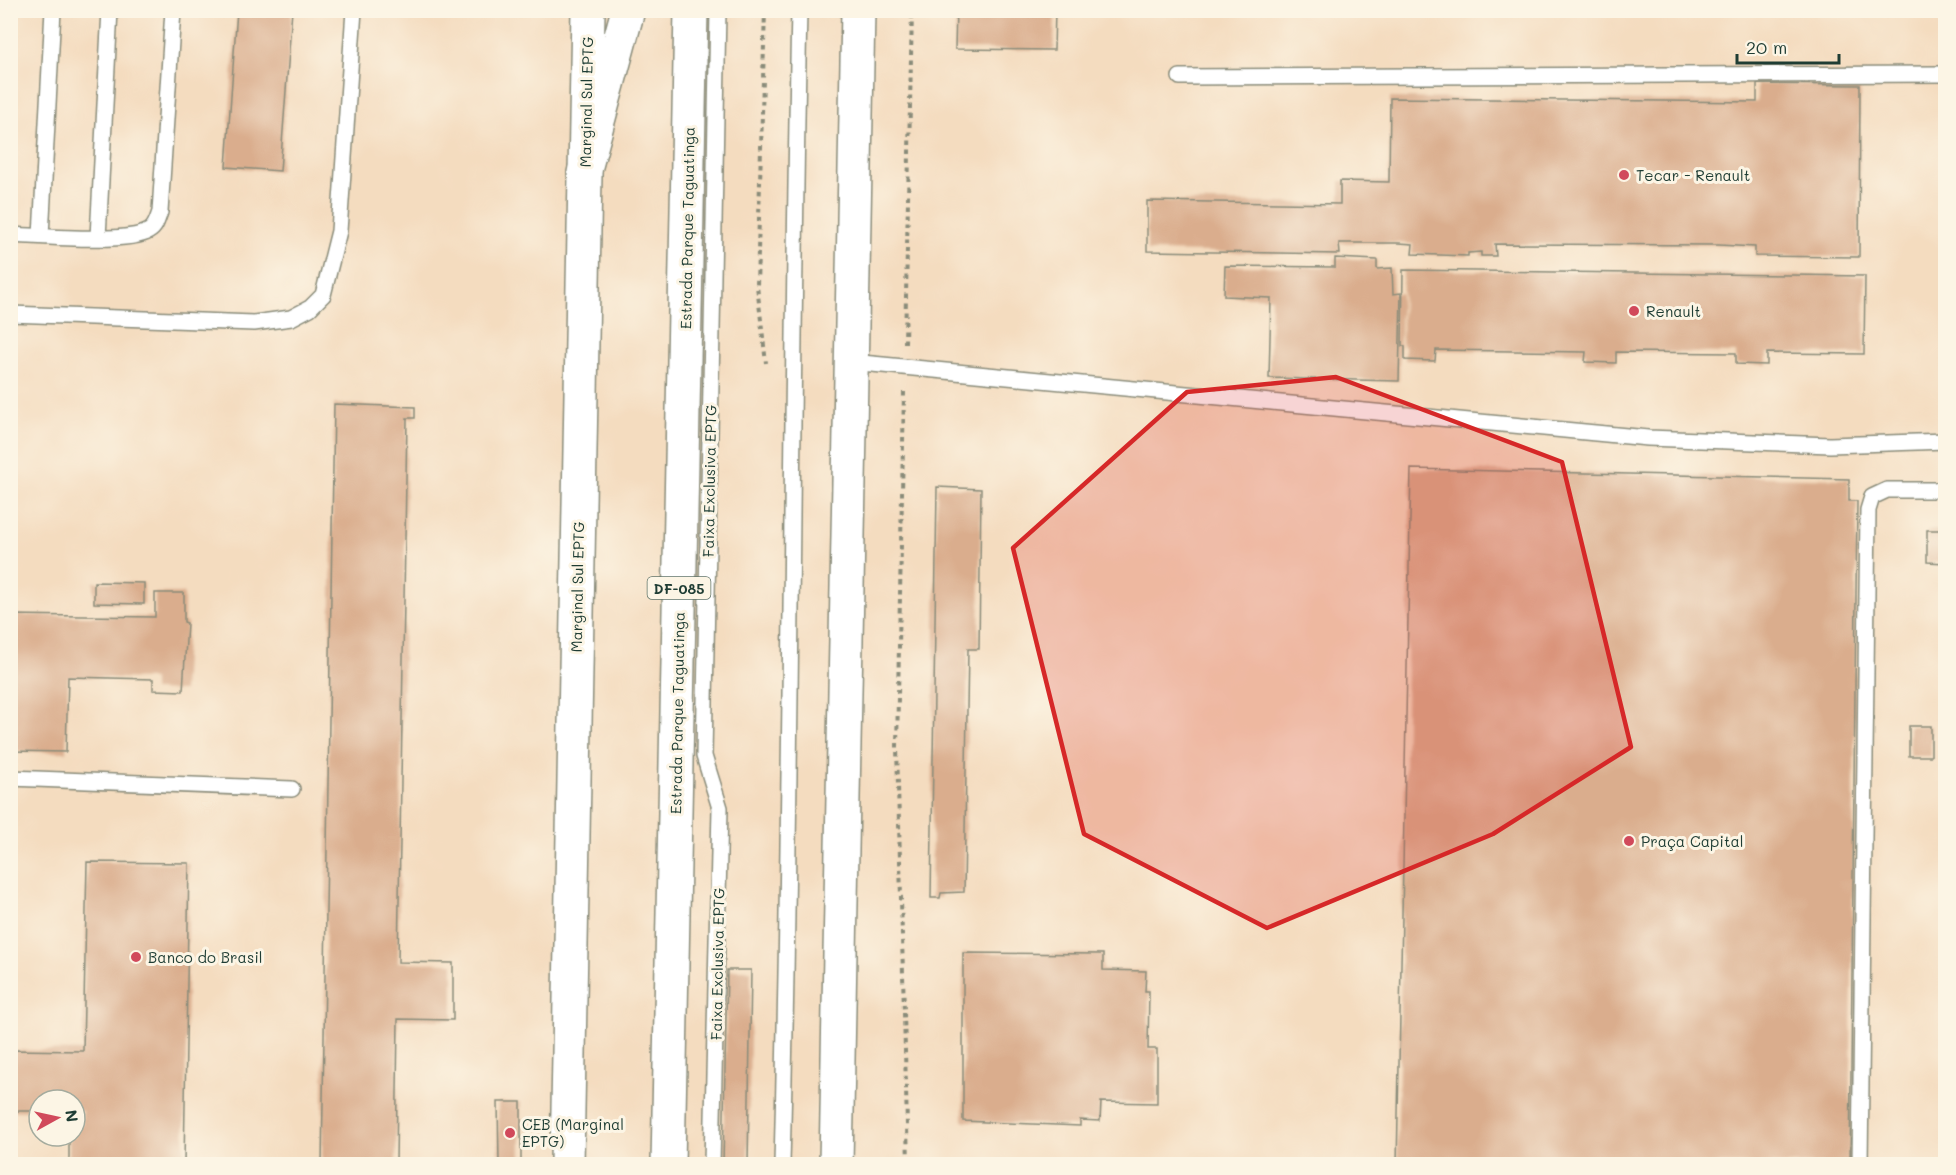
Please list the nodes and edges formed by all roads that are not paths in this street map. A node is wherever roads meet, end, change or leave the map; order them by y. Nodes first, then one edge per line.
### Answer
1 (53, 10) edge
2 (110, 10) edge
3 (173, 10) edge
4 (354, 10) edge
5 (588, 10) edge
6 (628, 10) edge
7 (691, 10) edge
8 (718, 10) edge
9 (799, 10) edge
10 (858, 10) edge
11 (1946, 74) edge
12 (1180, 77) dead end
13 (584, 173) junction
14 (10, 235) edge
15 (41, 236) junction
16 (98, 237) junction
17 (10, 314) edge
18 (851, 362) junction
19 (1946, 441) edge
20 (1946, 490) edge
21 (10, 778) edge
22 (292, 789) dead end
23 (567, 1164) edge
24 (668, 1164) edge
25 (712, 1164) edge
26 (782, 1164) edge
27 (836, 1164) edge
28 (1860, 1164) edge

1 - 15 lane
2 - 16 lane
3 - 16 lane
4 - 17 lane
5 - 13 main road, Marginal Sul EPTG
6 - 13 main road
7 - 24 main road, Estrada Parque Taguatinga / DF-085
8 - 25 lane, Faixa Exclusiva EPTG
9 - 26 lane
10 - 18 main road
11 - 12 lane
13 - 23 main road, Marginal Sul EPTG
14 - 15 lane
15 - 16 lane
18 - 19 lane
18 - 27 main road
20 - 28 lane
21 - 22 lane

